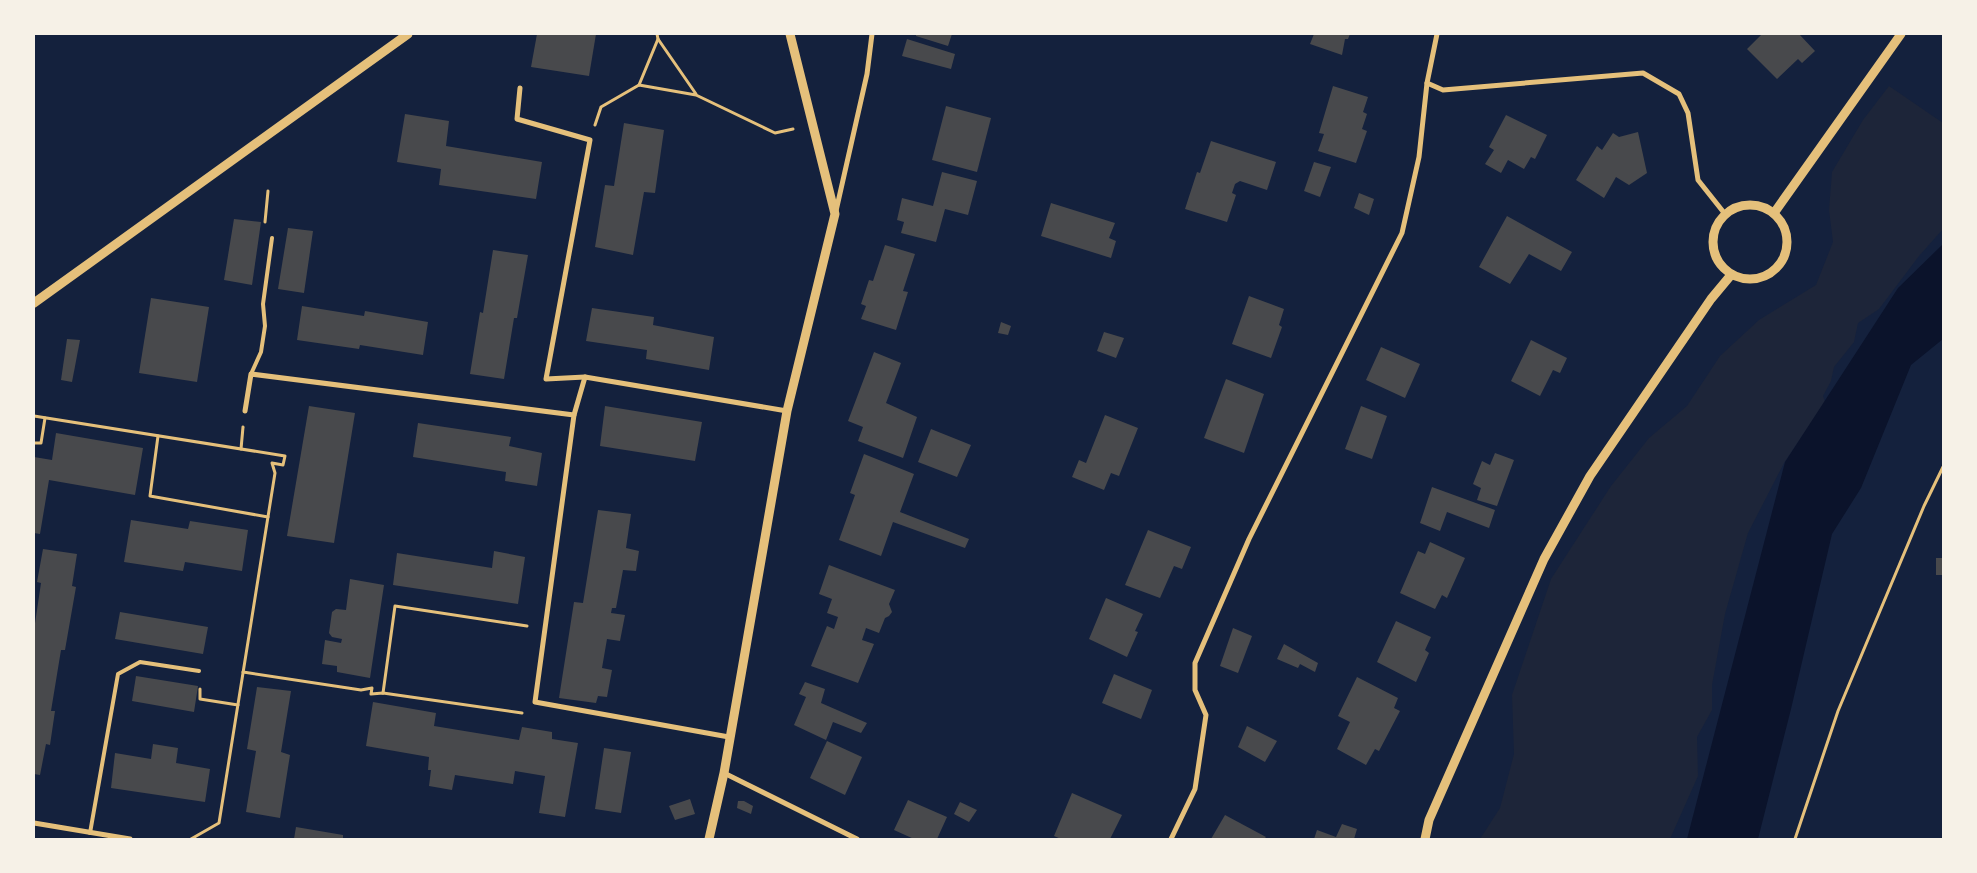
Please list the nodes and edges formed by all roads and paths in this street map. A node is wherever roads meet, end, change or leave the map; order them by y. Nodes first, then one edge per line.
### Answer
1 (408, 34) edge
2 (657, 34) edge
3 (790, 34) edge
4 (872, 34) edge
5 (1437, 34) edge
6 (1901, 34) edge
7 (658, 39) junction
8 (1427, 83) junction
9 (639, 85) junction
10 (520, 88) dead end
11 (696, 95) junction
12 (814, 126) junction
13 (590, 140) junction
14 (268, 191) dead end
15 (1774, 213) junction
16 (835, 214) junction
17 (1725, 214) junction
18 (272, 238) joint
19 (1732, 275) junction
20 (34, 302) edge
21 (251, 374) junction
22 (585, 376) junction
23 (787, 411) junction
24 (245, 412) dead end
25 (574, 415) junction
26 (34, 416) edge
27 (45, 418) junction
28 (158, 436) junction
29 (34, 442) edge
30 (1943, 467) edge
31 (268, 517) junction
32 (545, 628) junction
33 (200, 671) joint
34 (243, 672) junction
35 (383, 693) junction
36 (535, 702) junction
37 (238, 705) junction
38 (729, 737) junction
39 (724, 773) junction
40 (34, 823) edge
41 (90, 832) junction
42 (130, 839) edge
43 (191, 839) edge
44 (709, 839) edge
45 (856, 839) edge
46 (1171, 839) edge
47 (1425, 839) edge
48 (1795, 839) edge

1 - 20 street
2 - 7 path
3 - 12 street
4 - 16 street
5 - 8 street
6 - 15 street
7 - 9 path
7 - 11 path
8 - 17 street
8 - 46 street
9 - 11 path
9 - 13 path
10 - 13 street
11 - 12 path
12 - 16 street
13 - 22 street
14 - 18 path
15 - 17 street
15 - 19 street
16 - 23 street
17 - 19 street
18 - 21 lane
19 - 47 street
21 - 24 street
21 - 25 street
22 - 23 street
22 - 25 street
23 - 38 street
25 - 32 street
26 - 27 path
27 - 28 path
27 - 29 path
28 - 31 path
28 - 31 path
30 - 48 path
31 - 34 path
32 - 35 path
32 - 36 street
33 - 37 path
33 - 41 lane
34 - 35 path
34 - 37 path
35 - 36 path
36 - 38 street
37 - 43 path
38 - 39 street
39 - 44 street
39 - 45 street
40 - 41 street
41 - 42 street

